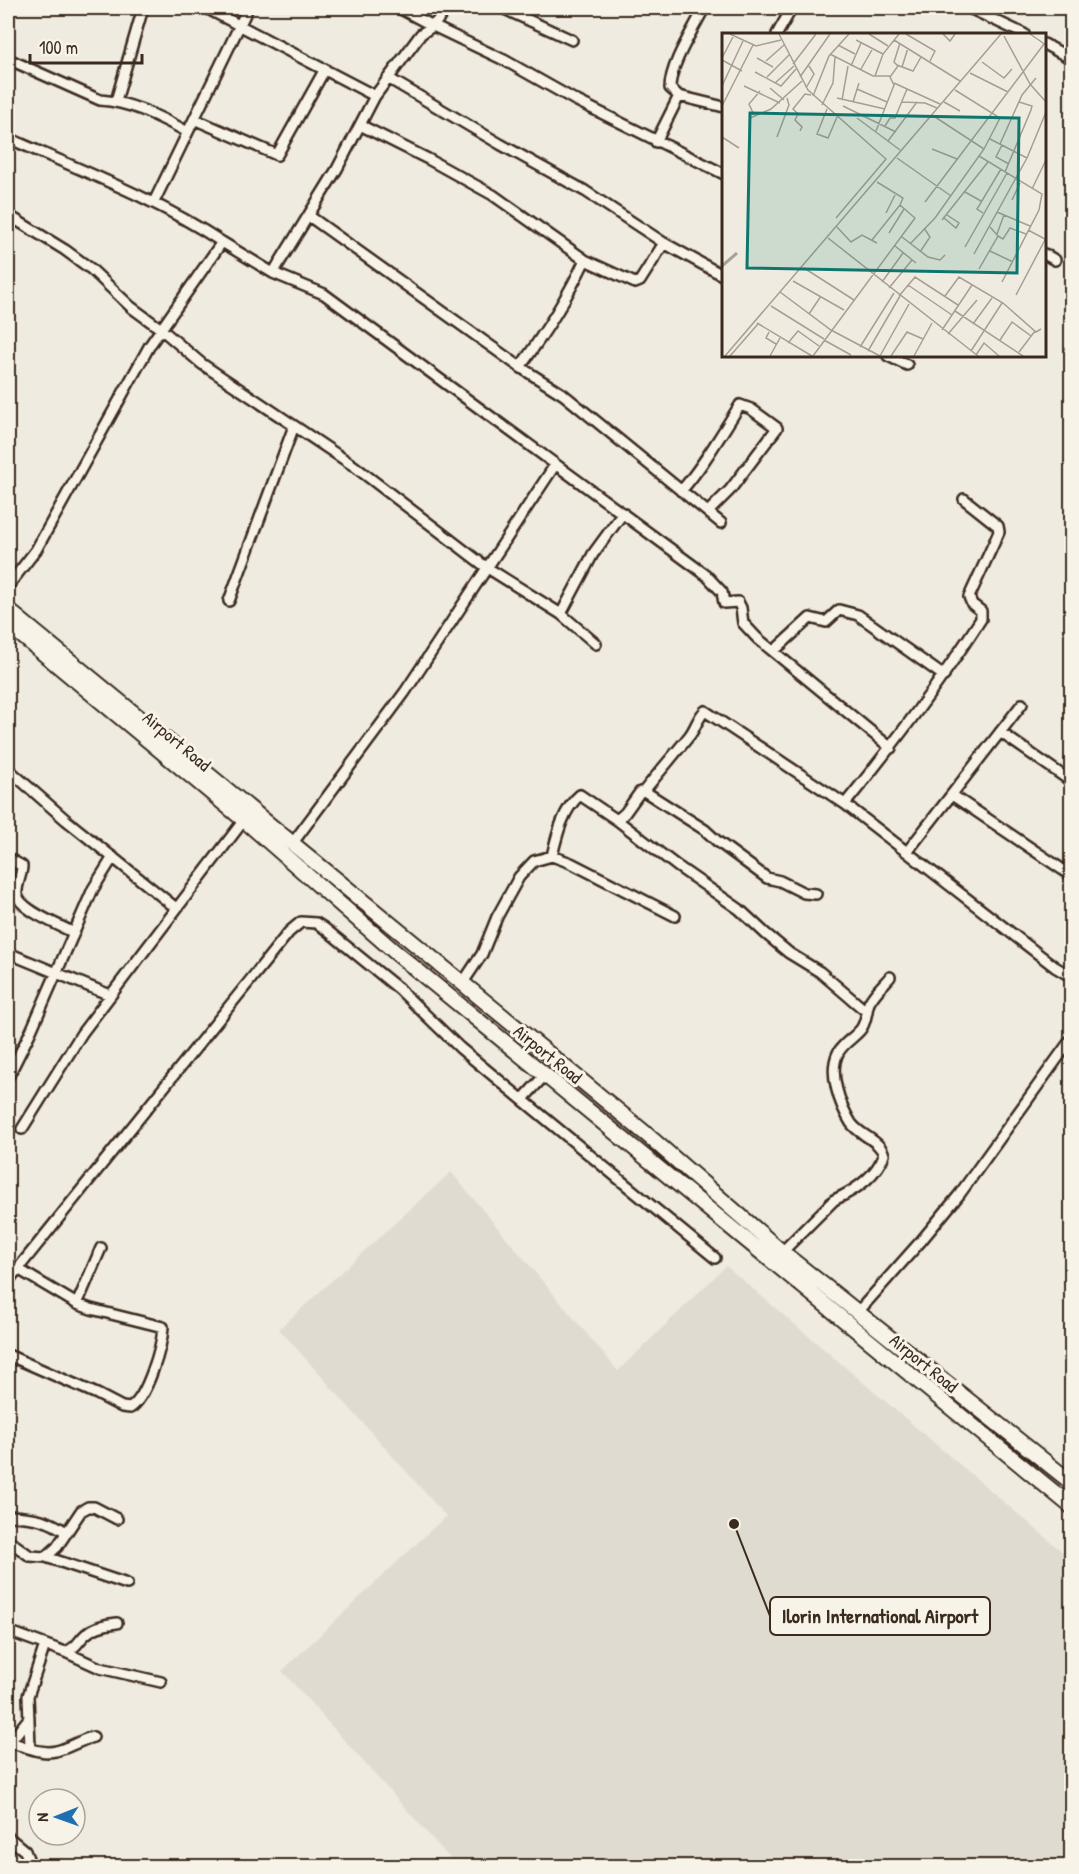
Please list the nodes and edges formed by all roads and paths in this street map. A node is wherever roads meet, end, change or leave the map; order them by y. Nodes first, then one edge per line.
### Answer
1 (143, 8) edge
2 (206, 8) edge
3 (248, 8) edge
4 (399, 8) edge
5 (444, 8) edge
6 (502, 8) edge
7 (704, 8) edge
8 (792, 8) edge
9 (969, 8) edge
10 (240, 24) junction
11 (432, 26) junction
12 (1003, 30) edge
13 (778, 33) edge
14 (1019, 33) edge
15 (572, 40) dead end
16 (1046, 45) edge
17 (8, 59) edge
18 (1071, 59) edge
19 (325, 69) junction
20 (388, 78) junction
21 (375, 96) junction
22 (679, 96) junction
23 (116, 101) junction
24 (722, 107) edge
25 (194, 119) junction
26 (360, 125) junction
27 (188, 132) junction
28 (8, 138) edge
29 (656, 142) junction
30 (722, 174) edge
31 (154, 202) junction
32 (309, 216) junction
33 (11, 218) edge
34 (8, 230) edge
35 (222, 242) junction
36 (664, 243) junction
37 (1046, 255) edge
38 (585, 260) junction
39 (1055, 260) dead end
40 (273, 273) junction
41 (722, 275) edge
42 (161, 329) junction
43 (890, 357) edge
44 (907, 365) dead end
45 (520, 367) junction
46 (294, 426) junction
47 (555, 465) junction
48 (681, 491) junction
49 (964, 499) dead end
50 (708, 512) junction
51 (623, 513) junction
52 (721, 523) dead end
53 (486, 567) junction
54 (8, 586) edge
55 (230, 601) dead end
56 (8, 610) edge
57 (561, 614) junction
58 (8, 624) edge
59 (596, 644) dead end
60 (774, 651) junction
61 (944, 676) junction
62 (1022, 704) dead end
63 (1000, 732) junction
64 (891, 748) junction
65 (8, 769) edge
66 (1071, 782) edge
67 (644, 791) junction
68 (952, 795) junction
69 (845, 804) junction
70 (244, 820) junction
71 (617, 820) junction
72 (292, 844) junction
73 (907, 852) junction
74 (552, 856) junction
75 (113, 857) junction
76 (8, 858) edge
77 (1071, 876) edge
78 (816, 894) dead end
79 (176, 908) junction
80 (675, 916) dead end
81 (74, 933) junction
82 (8, 953) edge
83 (57, 974) junction
84 (890, 977) dead end
85 (1071, 977) edge
86 (462, 984) junction
87 (110, 995) junction
88 (867, 1012) junction
89 (1071, 1038) edge
90 (545, 1075) junction
91 (8, 1077) edge
92 (523, 1099) junction
93 (22, 1129) dead end
94 (100, 1248) dead end
95 (782, 1252) junction
96 (715, 1258) dead end
97 (18, 1269) junction
98 (9, 1277) edge
99 (77, 1304) junction
100 (856, 1313) junction
101 (8, 1355) edge
102 (1070, 1478) edge
103 (1071, 1507) edge
104 (10, 1516) dead end
105 (117, 1519) dead end
106 (67, 1533) junction
107 (8, 1540) edge
108 (46, 1557) junction
109 (127, 1584) dead end
110 (117, 1623) dead end
111 (8, 1631) edge
112 (45, 1645) junction
113 (64, 1652) junction
114 (161, 1682) dead end
115 (29, 1718) junction
116 (93, 1737) dead end
117 (9, 1742) edge
118 (30, 1747) junction
119 (9, 1840) edge
120 (32, 1866) edge

1 - 23 street
2 - 10 street
3 - 10 street
4 - 11 street
5 - 11 street
6 - 15 street
7 - 22 street
8 - 13 street
9 - 12 street
10 - 19 street
10 - 25 street
11 - 20 street
11 - 29 street
12 - 14 street
16 - 18 street
17 - 23 street
19 - 21 street
19 - 25 street
20 - 21 street
20 - 36 street
21 - 26 street
22 - 24 street
22 - 29 street
23 - 27 street
25 - 27 street
26 - 32 street
26 - 38 street
27 - 31 street
28 - 31 street
29 - 30 street
31 - 35 street
32 - 40 street
32 - 45 street
33 - 34 street
33 - 42 street
35 - 40 street
35 - 42 street
36 - 38 street
36 - 41 street
37 - 39 street
38 - 45 street
40 - 47 street
42 - 46 street
42 - 54 street
43 - 44 street
45 - 48 street
46 - 53 street
46 - 55 street
47 - 51 street
47 - 53 street
48 - 50 street
48 - 50 street
49 - 61 street
50 - 52 street
51 - 57 street
51 - 60 street
53 - 57 street
53 - 72 street
56 - 72 highway, Airport Road
57 - 59 street
58 - 70 highway, Airport Road
60 - 61 street
60 - 64 street
61 - 64 street
62 - 63 street
63 - 66 street
63 - 68 street
64 - 69 street
65 - 75 street
67 - 69 street
67 - 71 street
67 - 78 street
68 - 73 street
68 - 77 street
69 - 73 street
70 - 79 street
70 - 90 highway, Airport Road
71 - 74 street
71 - 88 street
72 - 86 highway, Airport Road
73 - 85 street
74 - 80 street
74 - 86 street
75 - 79 street
75 - 81 street
76 - 81 street
79 - 87 street
81 - 83 street
82 - 83 street
83 - 87 street
83 - 91 street
84 - 88 street
86 - 95 highway, Airport Road
87 - 93 street
88 - 95 street
89 - 100 street
90 - 92 street
90 - 103 highway, Airport Road
92 - 96 street
92 - 97 street
94 - 99 street
95 - 100 highway, Airport Road
97 - 98 street
97 - 99 street
99 - 101 street
100 - 102 highway, Airport Road
104 - 106 street
105 - 106 street
106 - 108 street
107 - 108 street
108 - 109 street
110 - 113 street
111 - 112 street
112 - 113 street
112 - 115 street
113 - 114 street
115 - 117 street
115 - 118 street
116 - 118 street
117 - 118 street
119 - 120 street

